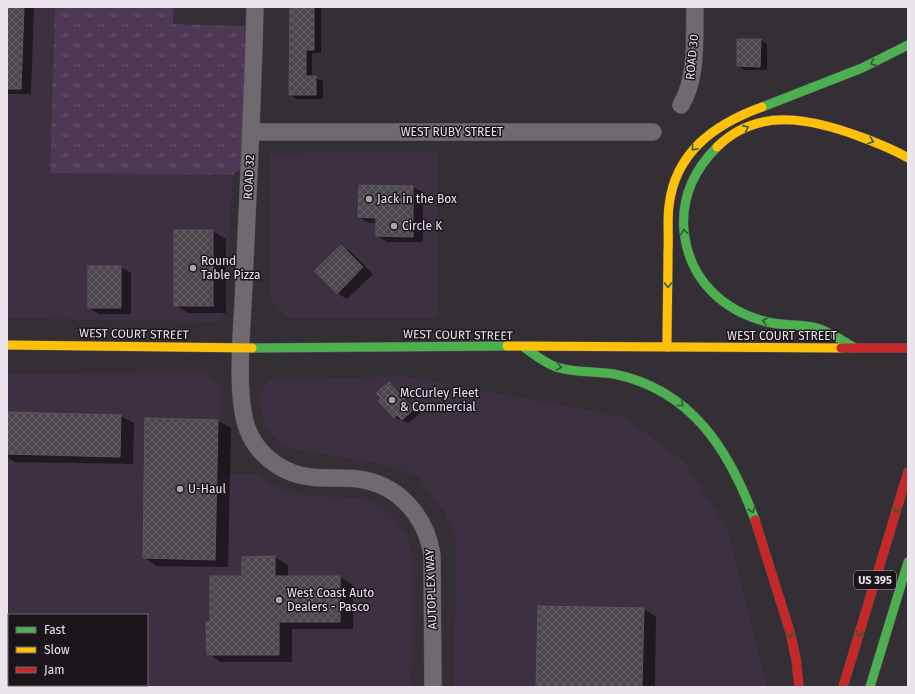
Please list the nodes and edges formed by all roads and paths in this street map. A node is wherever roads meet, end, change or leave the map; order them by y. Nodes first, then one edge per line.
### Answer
1 (255, 7) edge
2 (695, 7) edge
3 (908, 45) edge
4 (681, 105) dead end
5 (252, 132) junction
6 (653, 132) dead end
7 (908, 158) edge
8 (7, 345) edge
9 (241, 347) junction
10 (667, 347) junction
11 (525, 348) junction
12 (855, 348) junction
13 (904, 348) edge
14 (908, 472) edge
15 (908, 562) edge
16 (433, 687) edge
17 (799, 687) edge
18 (843, 687) edge
19 (870, 687) edge

1 - 5 street, ROAD 32
2 - 4 street, ROAD 30
3 -> 10 main road
5 - 6 street, WEST RUBY STREET
5 - 9 street, ROAD 32
12 -> 7 main road
8 - 9 main road, WEST COURT STREET
9 - 11 main road, WEST COURT STREET
9 - 16 street, AUTOPLEX WAY
10 - 11 main road, WEST COURT STREET
10 - 12 main road, WEST COURT STREET
11 -> 17 main road
12 - 13 main road, WEST COURT STREET
14 -> 18 main road, US 395
15 - 19 main road, US 395

